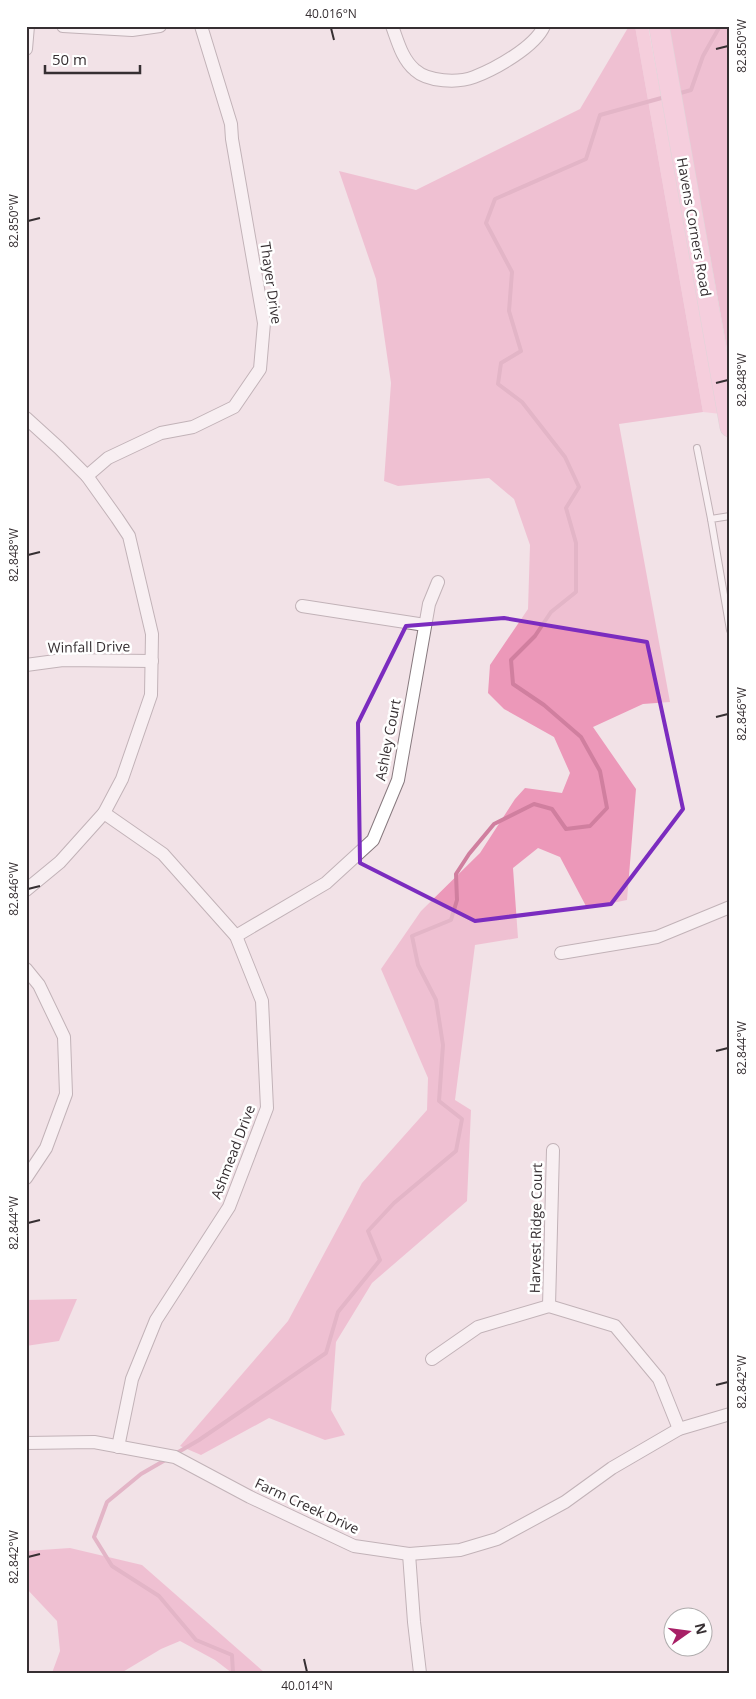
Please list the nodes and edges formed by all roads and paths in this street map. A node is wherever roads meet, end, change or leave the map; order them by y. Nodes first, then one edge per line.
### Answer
1 (28, 26) edge
2 (63, 26) edge
3 (160, 26) edge
4 (201, 26) edge
5 (392, 26) edge
6 (544, 26) edge
7 (659, 26) edge
8 (26, 49) edge
9 (26, 418) edge
10 (730, 427) edge
11 (697, 448) dead end
12 (86, 476) junction
13 (730, 516) edge
14 (711, 519) junction
15 (438, 582) dead end
16 (302, 606) dead end
17 (425, 625) junction
18 (730, 630) edge
19 (152, 661) junction
20 (26, 665) edge
21 (104, 813) junction
22 (26, 890) edge
23 (730, 907) edge
24 (236, 936) junction
25 (561, 953) dead end
26 (26, 969) edge
27 (553, 1150) dead end
28 (26, 1178) edge
29 (549, 1306) junction
30 (432, 1359) dead end
31 (730, 1414) edge
32 (679, 1428) junction
33 (26, 1444) edge
34 (118, 1447) junction
35 (409, 1554) junction
36 (420, 1673) edge

1 - 8 street
2 - 3 street
4 - 12 street, Thayer Drive
5 - 6 street
7 - 10 main road, Havens Corners Road
9 - 12 street
11 - 14 lane
12 - 19 street
13 - 14 lane
14 - 18 lane
15 - 17 street, Ashley Court
16 - 17 street
17 - 24 street, Ashley Court
19 - 20 street, Winfall Drive
19 - 21 street
21 - 22 street
21 - 24 street, Ashmead Drive
23 - 25 street
24 - 34 street, Ashmead Drive
26 - 28 street
27 - 29 street, Harvest Ridge Court
29 - 30 street
29 - 32 street
31 - 32 street, Farm Creek Drive
32 - 35 street, Farm Creek Drive
33 - 34 street, Farm Creek Drive
34 - 35 street, Farm Creek Drive
35 - 36 street

